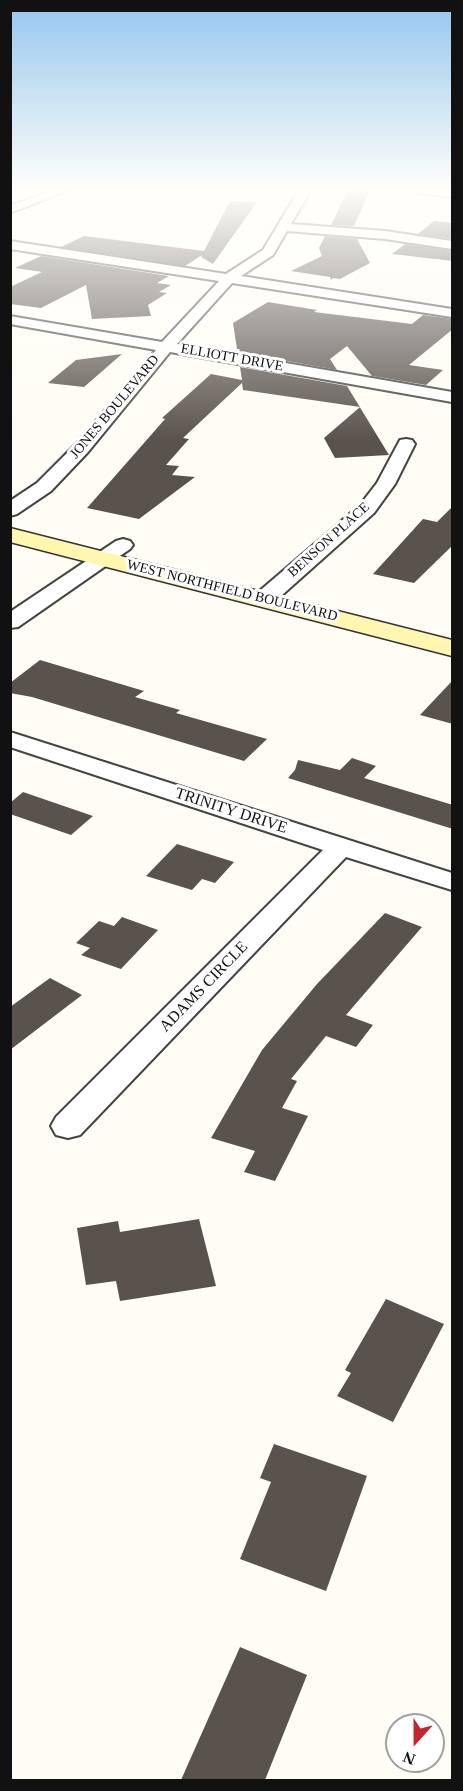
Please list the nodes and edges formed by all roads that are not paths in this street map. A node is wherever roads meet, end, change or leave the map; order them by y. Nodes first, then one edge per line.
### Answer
1 (193, 274) edge
2 (236, 274) edge
3 (228, 279) junction
4 (453, 313) edge
5 (10, 320) edge
6 (166, 347) junction
7 (453, 397) edge
8 (406, 444) dead end
9 (10, 510) edge
10 (10, 517) edge
11 (10, 535) edge
12 (113, 551) junction
13 (272, 591) junction
14 (10, 622) edge
15 (453, 627) edge
16 (453, 648) edge
17 (10, 739) edge
18 (341, 848) junction
19 (453, 882) edge
20 (68, 1126) dead end

1 - 3 street
2 - 3 street, JONES BOULEVARD
3 - 4 street
3 - 6 street, JONES BOULEVARD
5 - 6 street, ELLIOTT DRIVE
6 - 7 street, ELLIOTT DRIVE
6 - 9 street, JONES BOULEVARD
8 - 13 street, BENSON PLACE
10 - 12 main road, WEST NORTHFIELD BOULEVARD
11 - 12 main road, WEST NORTHFIELD BOULEVARD
12 - 13 main road, WEST NORTHFIELD BOULEVARD
12 - 14 street
13 - 15 main road, WEST NORTHFIELD BOULEVARD
13 - 16 main road, WEST NORTHFIELD BOULEVARD
17 - 18 street, TRINITY DRIVE
18 - 19 street, TRINITY DRIVE
18 - 20 street, ADAMS CIRCLE

